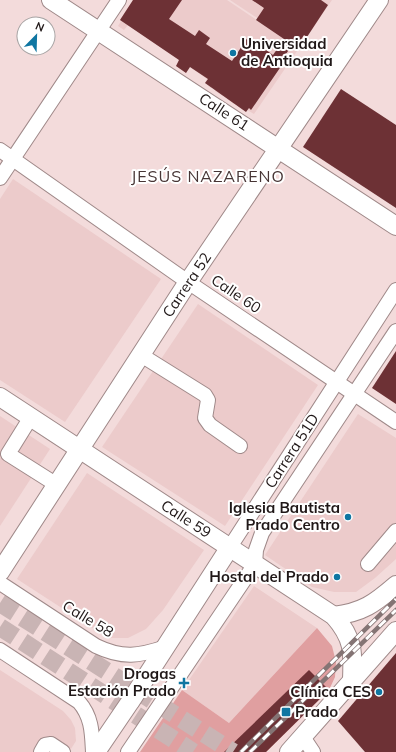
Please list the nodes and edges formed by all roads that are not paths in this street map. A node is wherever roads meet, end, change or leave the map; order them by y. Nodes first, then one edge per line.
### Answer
1 (51, 0) edge
2 (119, 0) edge
3 (379, 0) edge
4 (98, 30) junction
5 (279, 148) junction
6 (0, 150) edge
7 (13, 159) junction
8 (0, 178) edge
9 (396, 226) edge
10 (188, 282) junction
11 (396, 290) edge
12 (396, 331) edge
13 (141, 355) junction
14 (336, 382) junction
15 (355, 394) junction
16 (0, 397) edge
17 (31, 417) junction
18 (396, 422) edge
19 (240, 446) dead end
20 (80, 449) junction
21 (57, 485) junction
22 (396, 530) edge
23 (230, 548) junction
24 (255, 564) junction
25 (368, 564) dead end
26 (0, 572) edge
27 (214, 574) junction
28 (0, 583) edge
29 (396, 585) edge
30 (334, 616) junction
31 (396, 631) edge
32 (166, 647) junction
33 (0, 650) edge
34 (352, 680) junction
35 (303, 737) junction
36 (41, 752) edge
37 (63, 752) edge
38 (93, 752) edge
39 (96, 752) edge
40 (128, 752) edge
41 (289, 752) edge
42 (313, 752) edge

1 - 4 main road, Calle 61
2 - 4 street
3 - 5 main road, Carrera 52
4 - 5 main road, Calle 61
4 - 7 street
5 - 9 main road, Calle 61
5 - 10 main road, Carrera 52
6 - 7 street, Calle 60
7 - 8 street
7 - 10 street, Calle 60
10 - 13 main road, Carrera 52
10 - 14 street, Calle 60
11 - 14 street, Carrera 51D
12 - 15 street, Carrera 51D
13 - 19 street
13 - 20 main road, Carrera 52
14 - 15 street, Calle 60
14 - 23 street, Carrera 51D
15 - 18 street, Calle 60
15 - 24 street, Carrera 51D
16 - 17 main road, Calle 59
17 - 20 main road, Calle 59
17 - 21 street
20 - 21 main road, Carrera 52
20 - 23 main road, Calle 59
21 - 26 main road, Carrera 52
22 - 25 street
23 - 24 main road, Calle 59
23 - 27 main road, Carrera 51D
24 - 27 main road
24 - 30 main road, Calle 59
24 - 40 street, Carrera 51D
27 - 32 main road, Carrera 51D
28 - 32 street, Calle 58
29 - 30 main road
30 - 34 main road, Calle 59
31 - 34 main road
32 - 39 main road, Carrera 51D
33 - 38 street
34 - 35 main road
35 - 41 main road
35 - 42 street
36 - 37 street

